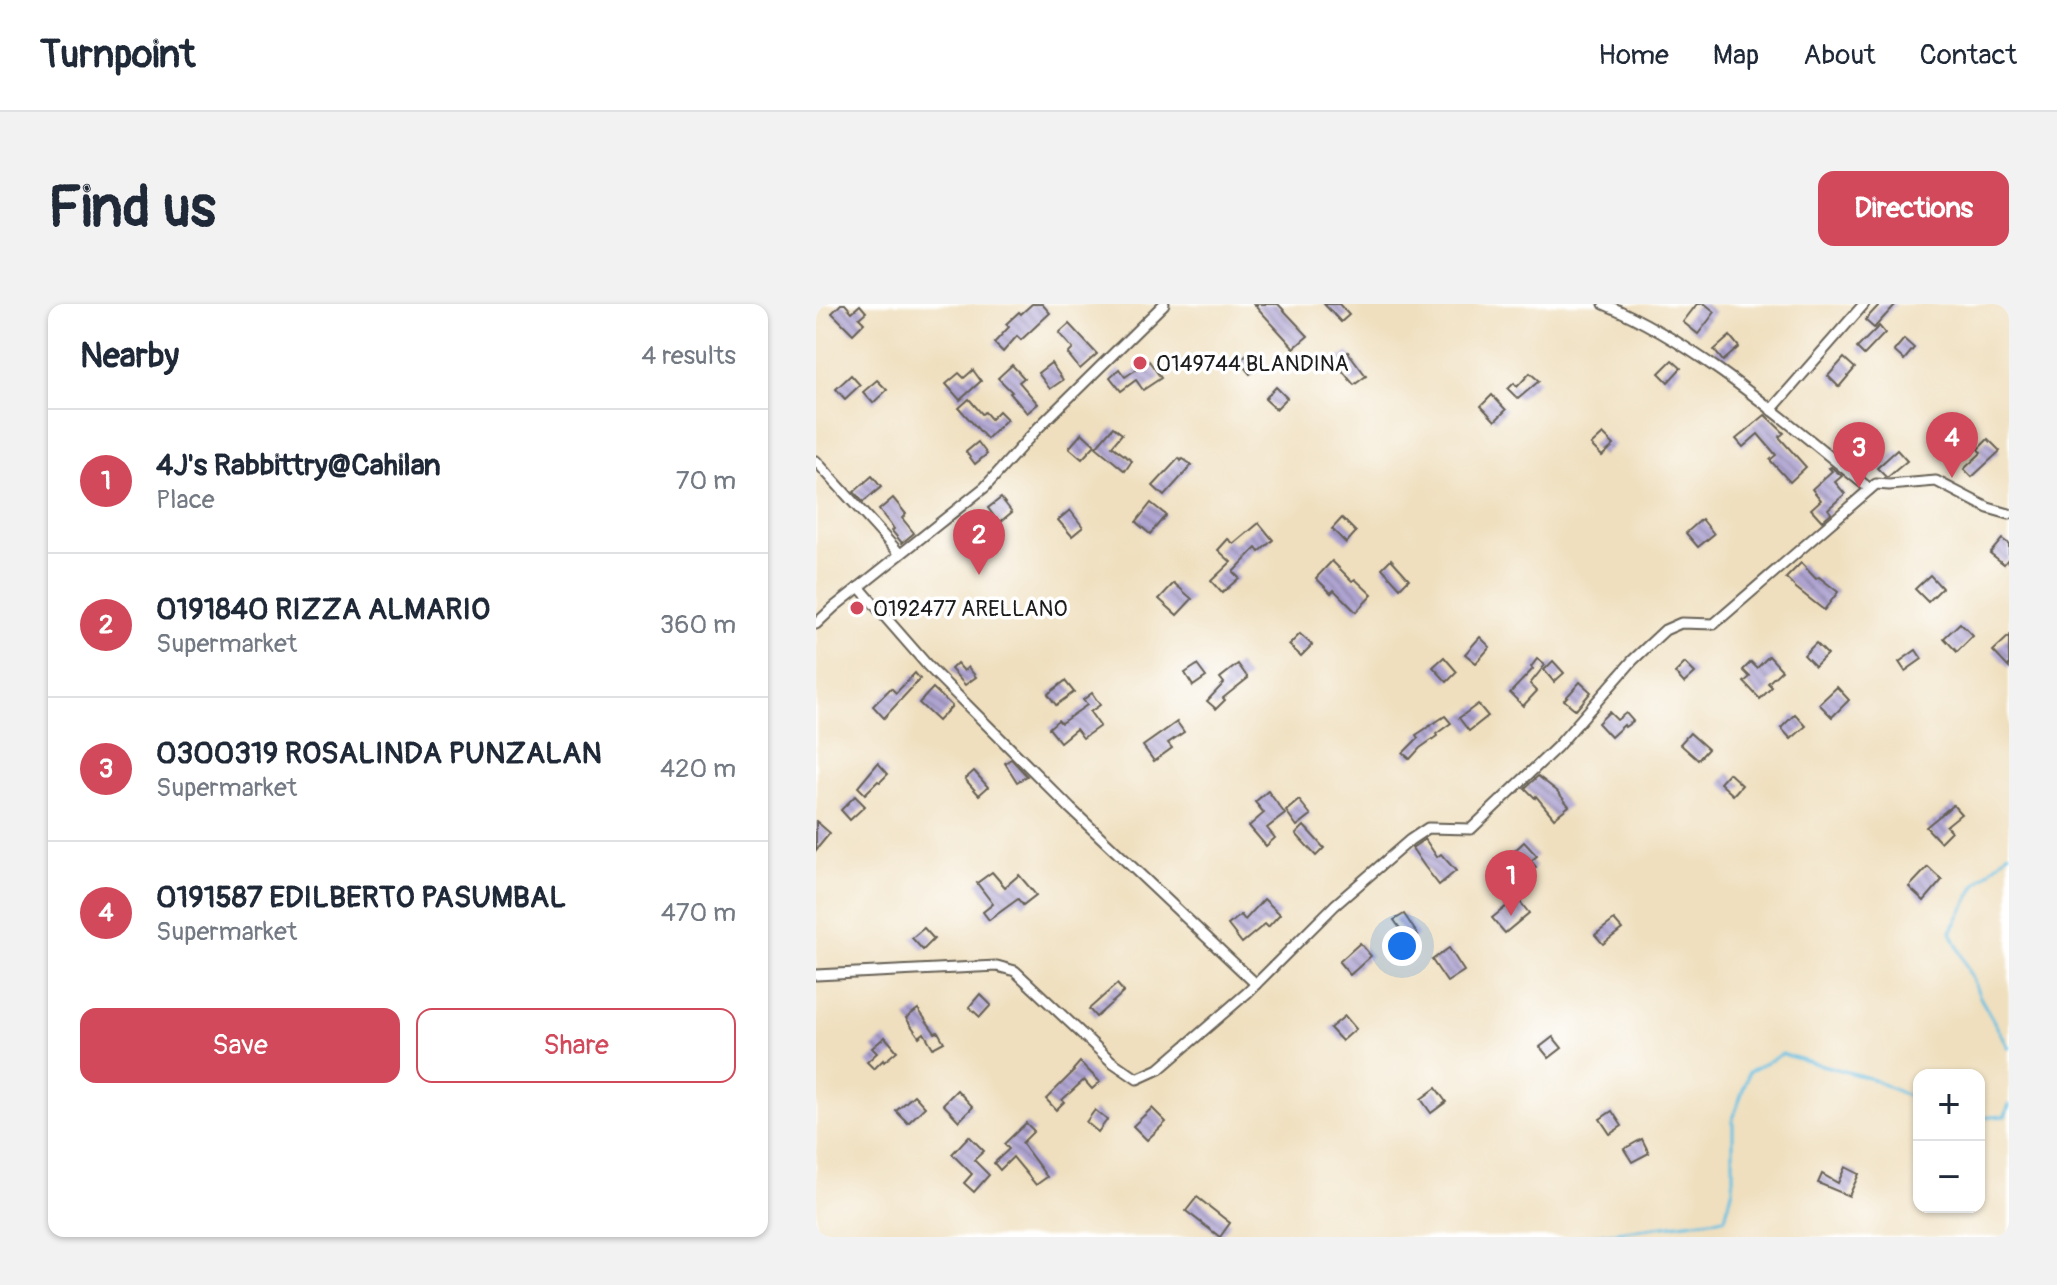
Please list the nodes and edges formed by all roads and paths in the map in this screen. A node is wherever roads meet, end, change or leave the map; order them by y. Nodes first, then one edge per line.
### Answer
1 (1164, 304) edge
2 (1604, 304) edge
3 (1864, 304) edge
4 (1771, 410) junction
5 (816, 461) edge
6 (1870, 489) junction
7 (2009, 514) edge
8 (900, 554) junction
9 (859, 587) junction
10 (816, 624) edge
11 (816, 975) edge
12 (1256, 984) junction

1 - 8 street
2 - 4 street
3 - 4 street
4 - 6 street
5 - 8 street
6 - 7 street
6 - 12 street
8 - 9 street
9 - 10 street
9 - 12 street
11 - 12 street

